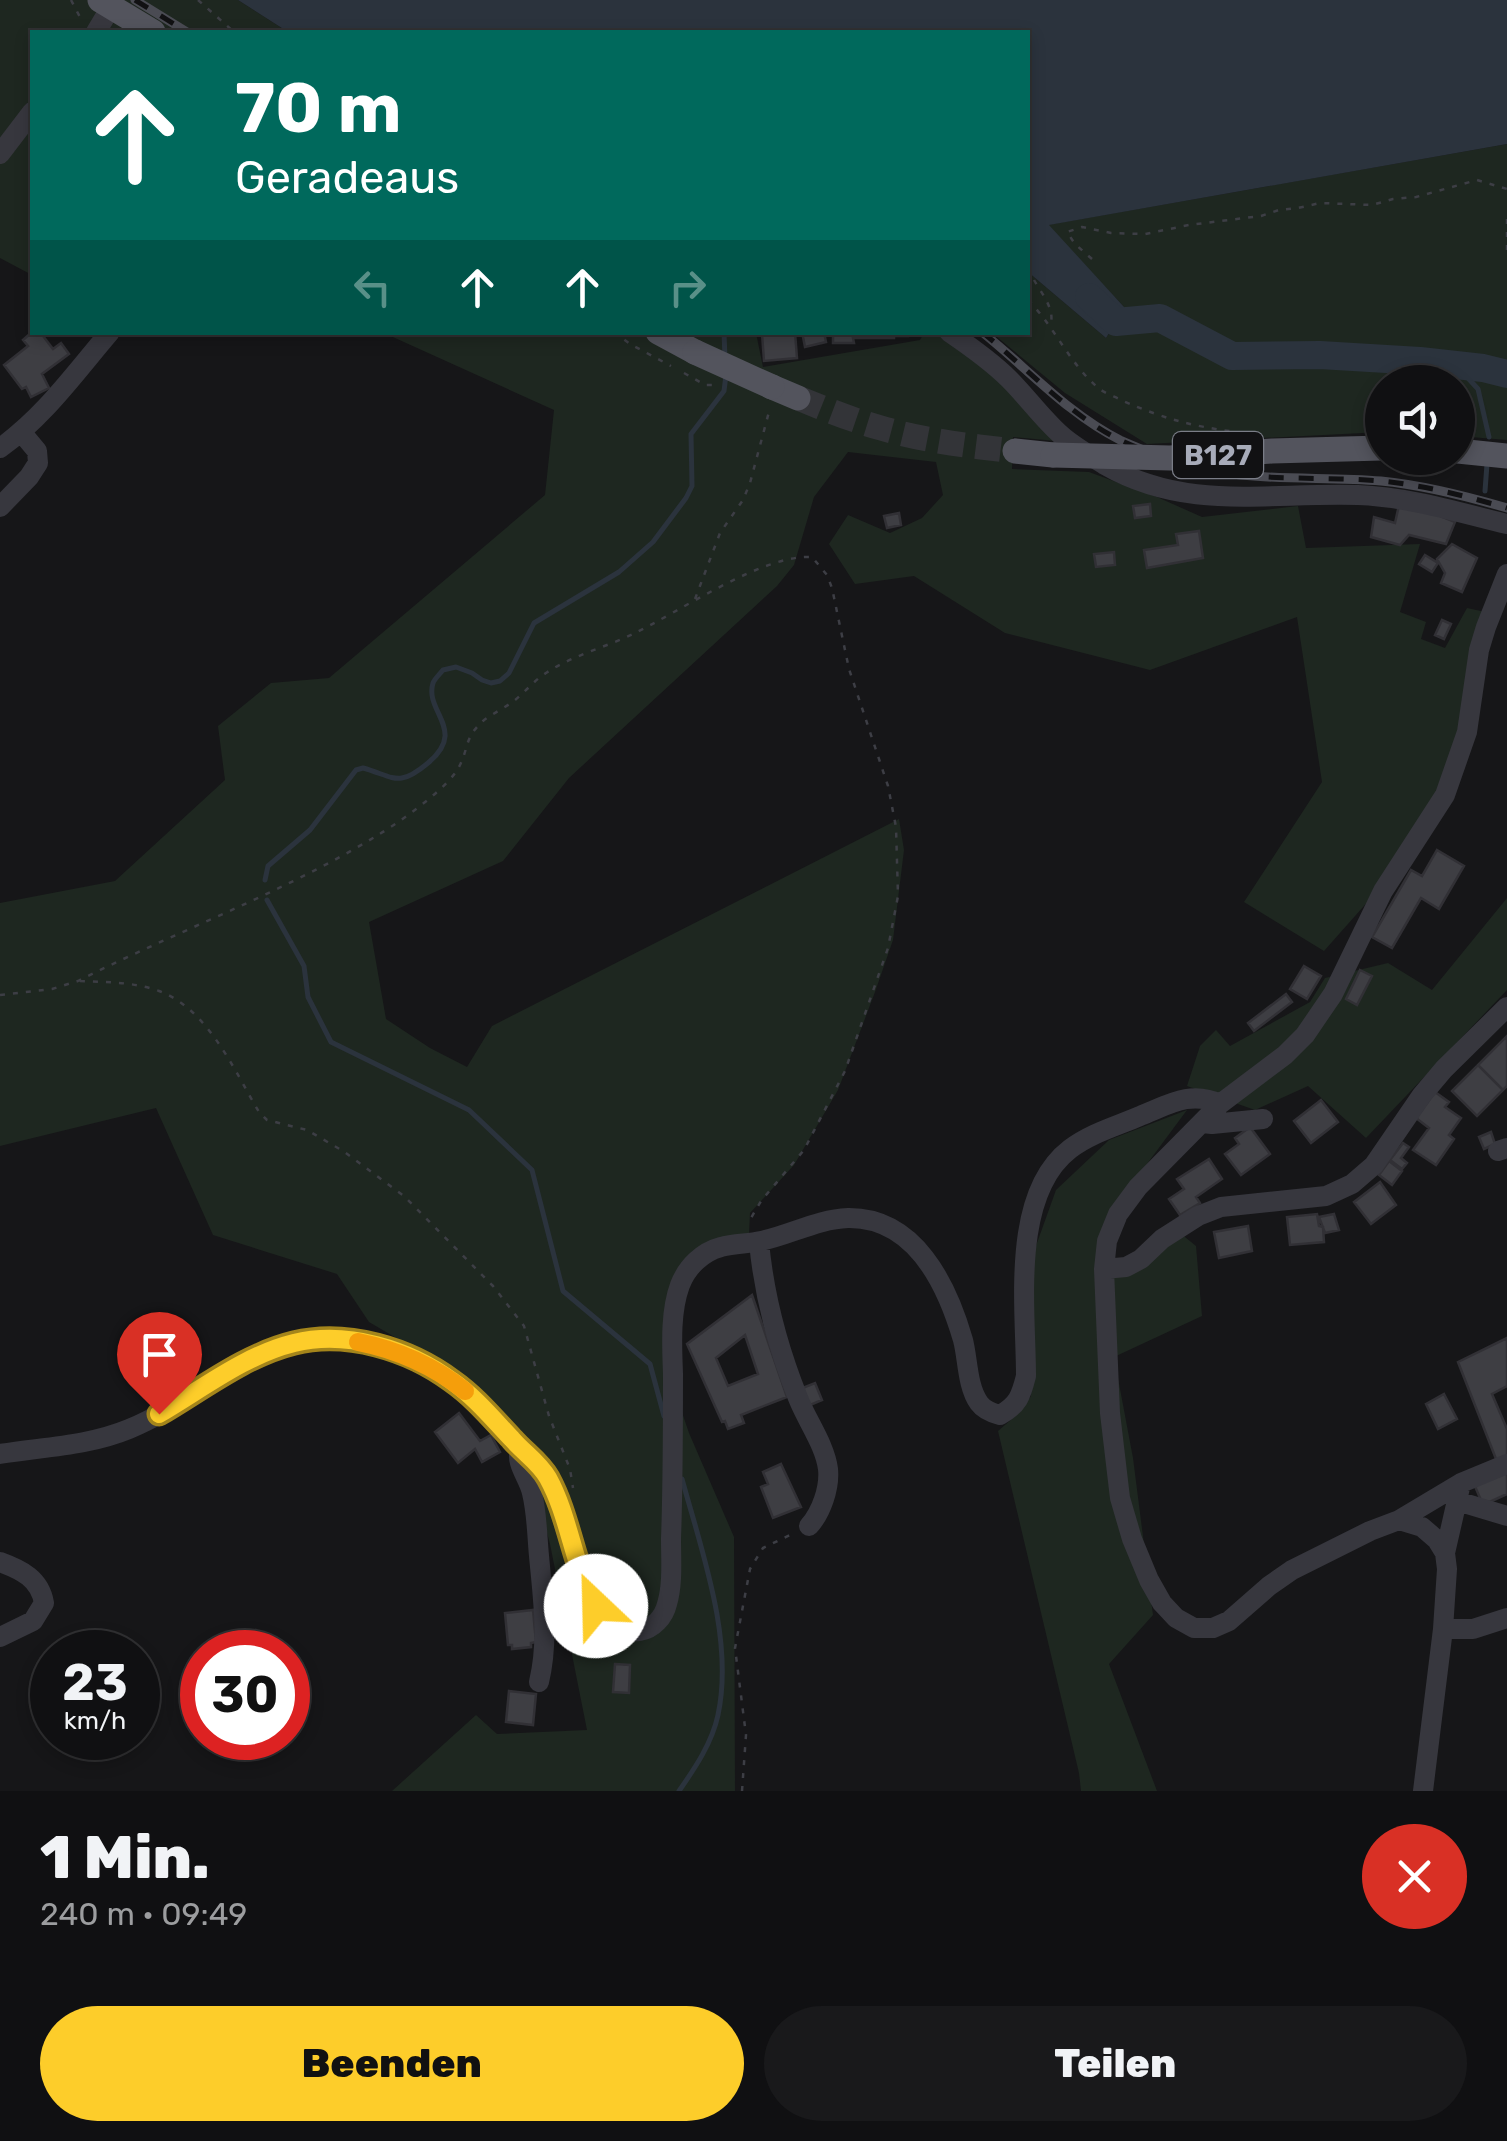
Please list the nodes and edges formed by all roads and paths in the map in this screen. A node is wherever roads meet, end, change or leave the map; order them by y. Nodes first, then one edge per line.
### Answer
1 (71, 0) edge
2 (198, 0) edge
3 (106, 4) edge
4 (90, 29) edge
5 (150, 30) edge
6 (232, 30) edge
7 (30, 115) edge
8 (0, 154) edge
9 (1507, 188) edge
10 (1507, 219) edge
11 (1507, 254) edge
12 (1092, 259) dead end
13 (1034, 280) dead end
14 (1030, 302) edge
15 (1050, 327) junction
16 (107, 335) edge
17 (618, 335) edge
18 (661, 335) edge
19 (954, 335) edge
20 (689, 362) junction
21 (671, 366) dead end
22 (716, 380) dead end
23 (771, 396) junction
24 (798, 398) tunnel mouth
25 (22, 433) junction
26 (1246, 433) dead end
27 (0, 448) edge
28 (1365, 448) edge
29 (1015, 451) tunnel mouth
30 (1475, 453) edge
31 (1507, 456) edge
32 (0, 507) edge
33 (1507, 524) edge
34 (1507, 574) edge
35 (694, 600) junction
36 (78, 981) junction
37 (0, 996) edge
38 (1507, 1006) edge
39 (1220, 1104) junction
40 (1263, 1118) dead end
41 (1202, 1122) junction
42 (751, 1243) junction
43 (1104, 1268) junction
44 (520, 1449) junction
45 (0, 1454) edge
46 (1507, 1464) edge
47 (1459, 1492) junction
48 (561, 1509) junction
49 (1507, 1516) edge
50 (1398, 1520) junction
51 (809, 1526) joint
52 (1445, 1552) junction
53 (0, 1562) edge
54 (1507, 1618) edge
55 (1443, 1629) junction
56 (0, 1638) edge
57 (538, 1682) dead end
58 (742, 1791) edge
59 (1423, 1791) edge

1 - 4 path
2 - 6 path
3 - 4 street
3 - 5 main road
7 - 8 street
9 - 12 path
10 - 11 path
13 - 15 path
14 - 15 path
15 - 26 path
16 - 25 street
17 - 21 path
18 - 20 main road
19 - 33 street
20 - 22 path
20 - 23 main road, bridge
23 - 24 main road
23 - 35 path
25 - 27 street
25 - 32 street
28 - 29 main road, B127, bridge
30 - 31 main road
34 - 39 street
35 - 36 path
35 - 42 path
36 - 37 path
36 - 48 path
38 - 43 street
39 - 41 street
39 - 42 street
40 - 41 street
41 - 43 street
42 - 48 street
42 - 51 street
43 - 50 street
44 - 45 street
44 - 48 street
44 - 57 street
46 - 47 street
47 - 49 street
47 - 50 street
47 - 52 street
50 - 52 street
51 - 58 path
52 - 55 street
53 - 56 street
54 - 55 street
55 - 59 street

